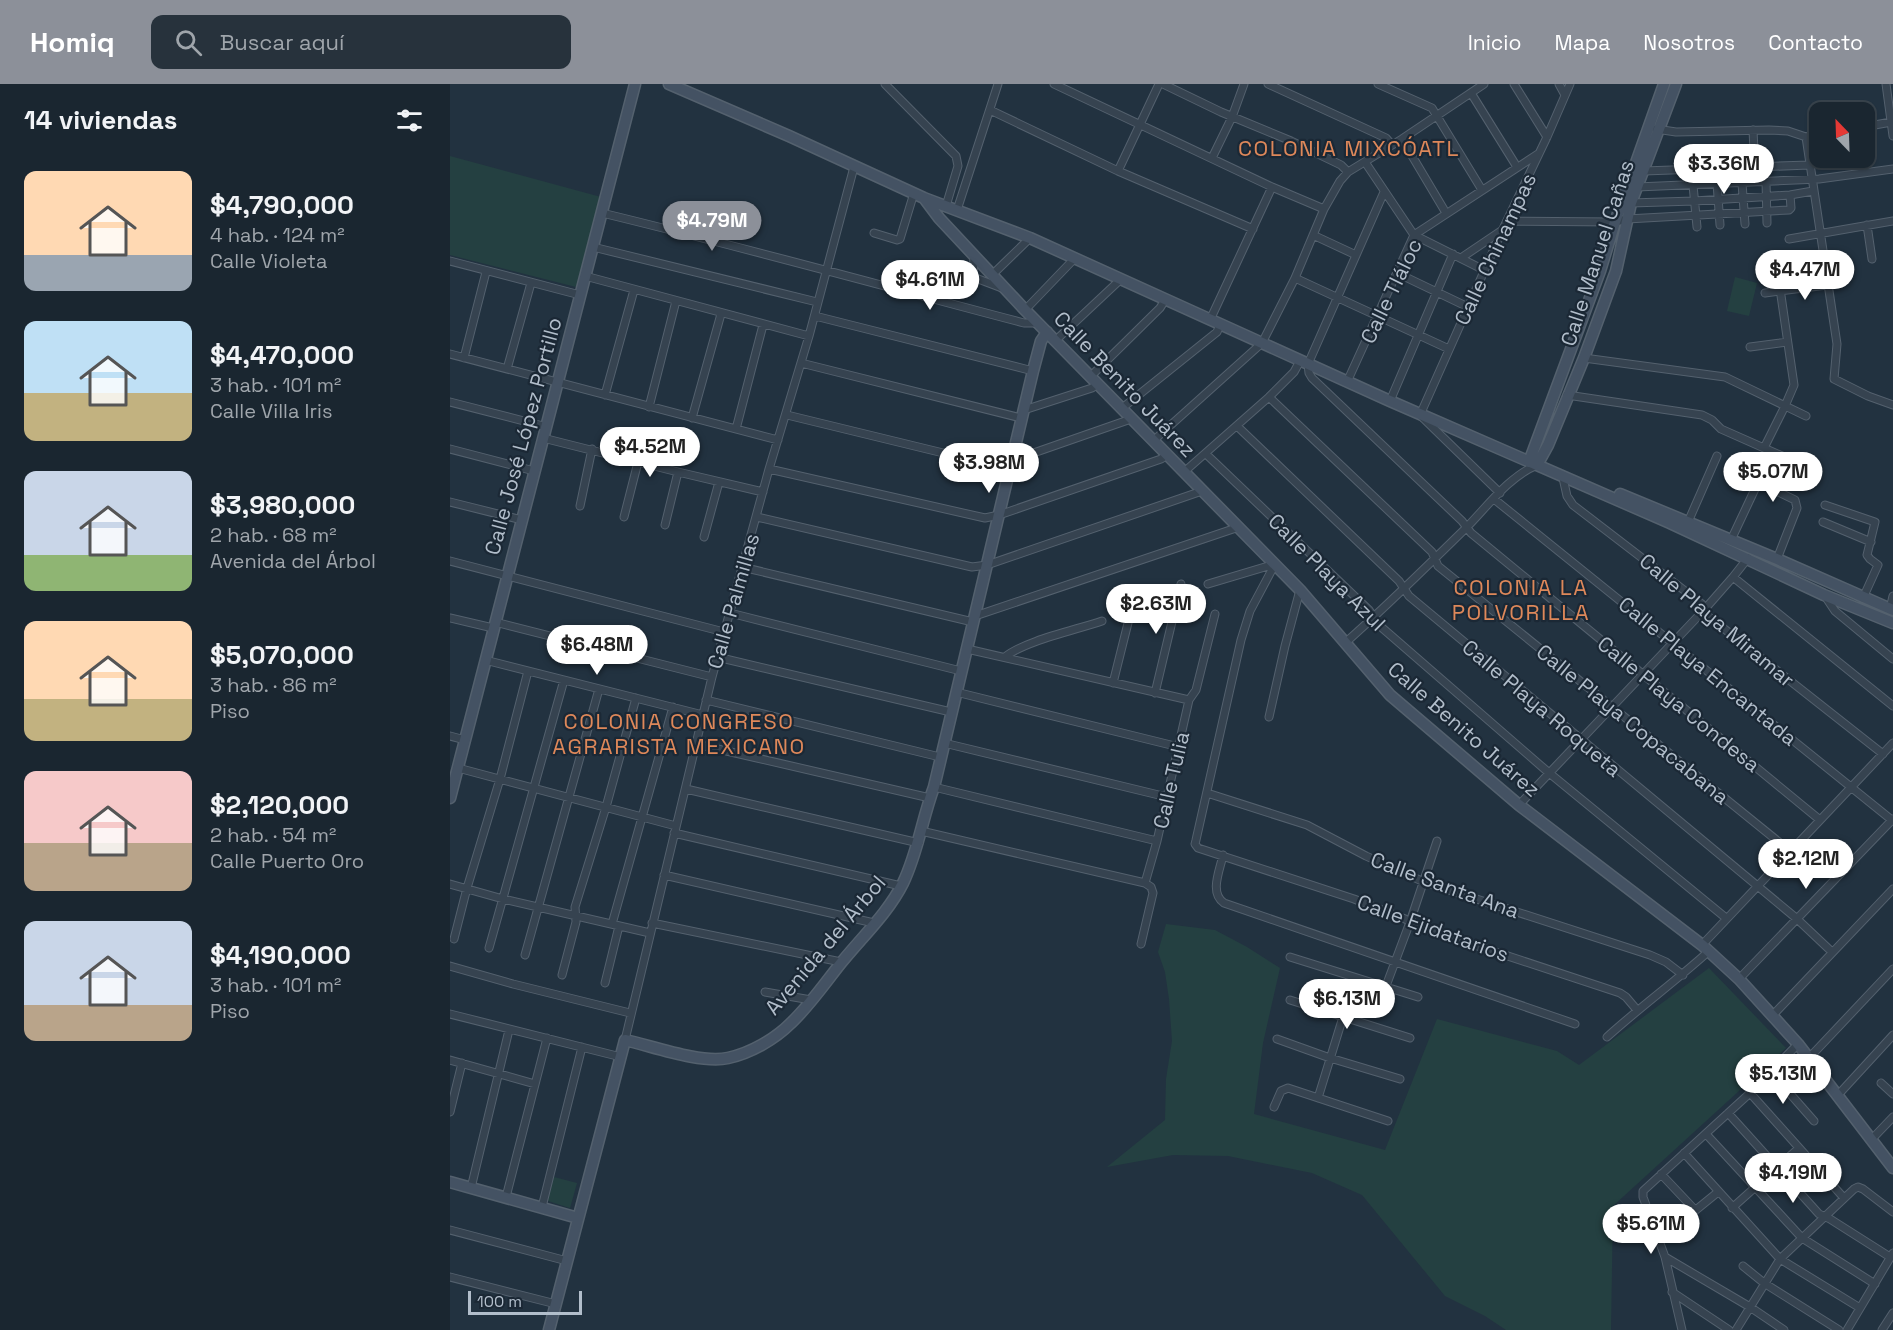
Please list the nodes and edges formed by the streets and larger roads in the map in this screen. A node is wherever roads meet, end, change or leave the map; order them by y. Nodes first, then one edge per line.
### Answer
1 (635, 84) edge
2 (669, 84) edge
3 (885, 84) edge
4 (998, 84) edge
5 (1054, 84) edge
6 (1161, 84) edge
7 (1244, 84) edge
8 (1268, 84) edge
9 (1378, 84) edge
10 (1484, 84) edge
11 (1514, 84) edge
12 (1559, 84) edge
13 (1570, 84) edge
14 (1664, 84) edge
15 (1676, 84) edge
16 (1886, 84) edge
17 (1065, 86) edge
18 (1473, 89) edge
19 (1565, 95) junction
20 (990, 110) junction
21 (1437, 116) junction
22 (1232, 117) junction
23 (1891, 122) junction
24 (1140, 124) junction
25 (1875, 125) edge
26 (1653, 128) junction
27 (1754, 130) junction
28 (1809, 136) edge
29 (1893, 136) edge
30 (1547, 137) junction
31 (1806, 137) junction
32 (1402, 139) junction
33 (1392, 145) junction
34 (1754, 151) dead end
35 (1728, 152) dead end
36 (1539, 154) junction
37 (1212, 158) junction
38 (1365, 162) junction
39 (1809, 165) joint
40 (1776, 166) junction
41 (854, 167) junction
42 (1517, 167) junction
43 (1728, 168) junction
44 (1809, 168) edge
45 (1681, 169) junction
46 (1893, 170) edge
47 (1118, 171) junction
48 (1644, 171) junction
49 (1348, 172) junction
50 (1811, 179) junction
51 (1776, 180) junction
52 (1766, 181) junction
53 (1717, 183) junction
54 (1729, 183) junction
55 (1742, 183) junction
56 (1681, 185) junction
57 (1693, 185) junction
58 (1272, 187) junction
59 (1637, 187) junction
60 (1482, 190) junction
61 (1813, 191) junction
62 (1384, 192) junction
63 (1790, 195) junction
64 (919, 196) junction
65 (1765, 196) junction
66 (1742, 197) junction
67 (1718, 199) junction
68 (1694, 201) junction
69 (1631, 203) junction
70 (951, 208) junction
71 (1324, 209) junction
72 (1765, 212) junction
73 (602, 213) junction
74 (1446, 213) junction
75 (1743, 213) junction
76 (1719, 214) junction
77 (1696, 216) junction
78 (1627, 219) junction
79 (1508, 221) junction
80 (1893, 221) edge
81 (1615, 222) junction
82 (1767, 223) dead end
83 (1745, 224) dead end
84 (1720, 225) dead end
85 (1867, 225) junction
86 (1697, 227) dead end
87 (1253, 230) junction
88 (1502, 231) junction
89 (874, 233) dead end
90 (1820, 233) junction
91 (1313, 235) junction
92 (1414, 235) junction
93 (1030, 238) junction
94 (1789, 238) dead end
95 (593, 247) junction
96 (1453, 254) junction
97 (1356, 255) junction
98 (974, 257) junction
99 (1461, 258) junction
100 (1074, 259) junction
101 (1872, 259) dead end
102 (450, 261) edge
103 (1484, 270) junction
104 (486, 272) junction
105 (826, 272) junction
106 (1397, 273) junction
107 (992, 275) junction
108 (1778, 275) dead end
109 (585, 276) junction
110 (1295, 278) junction
111 (1121, 279) junction
112 (531, 284) junction
113 (1827, 285) junction
114 (634, 290) junction
115 (1007, 290) junction
116 (1436, 292) junction
117 (1780, 292) junction
118 (1765, 293) dead end
119 (580, 295) junction
120 (1337, 297) junction
121 (1166, 300) junction
122 (676, 301) junction
123 (817, 302) junction
124 (1468, 307) junction
125 (1025, 310) junction
126 (721, 314) junction
127 (815, 315) junction
128 (1377, 316) junction
129 (1215, 322) junction
130 (1038, 323) junction
131 (763, 325) junction
132 (1047, 332) junction
133 (809, 336) junction
134 (1416, 336) junction
135 (1056, 340) junction
136 (1787, 342) junction
137 (1262, 343) junction
138 (1750, 347) dead end
139 (1449, 349) junction
140 (450, 354) edge
141 (464, 358) junction
142 (1584, 358) junction
143 (1304, 362) junction
144 (801, 363) junction
145 (507, 369) junction
146 (1033, 371) junction
147 (1094, 380) junction
148 (1347, 382) junction
149 (558, 384) junction
150 (605, 395) junction
151 (1567, 395) junction
152 (1269, 397) junction
153 (1390, 401) junction
154 (450, 402) edge
155 (1893, 405) edge
156 (1785, 406) junction
157 (649, 407) junction
158 (1121, 409) junction
159 (1023, 414) junction
160 (787, 415) junction
161 (1420, 415) junction
162 (1806, 416) dead end
163 (692, 418) junction
164 (1131, 419) junction
165 (1237, 426) junction
166 (547, 427) junction
167 (736, 429) junction
168 (543, 438) junction
169 (778, 440) junction
170 (1153, 441) junction
171 (1764, 448) junction
172 (450, 449) edge
173 (592, 449) junction
174 (1206, 453) junction
175 (1013, 454) junction
176 (1167, 455) junction
177 (1717, 456) dead end
178 (638, 462) junction
179 (1533, 463) junction
180 (1807, 467) dead end
181 (769, 469) junction
182 (1009, 469) junction
183 (534, 471) junction
184 (678, 472) junction
185 (1184, 472) junction
186 (1563, 478) junction
187 (718, 482) junction
188 (1202, 491) junction
189 (763, 492) junction
190 (1607, 492) junction
191 (1500, 493) junction
192 (1494, 499) junction
193 (450, 502) edge
194 (1825, 505) dead end
195 (580, 506) dead end
196 (999, 515) junction
197 (624, 517) dead end
198 (757, 517) junction
199 (522, 520) junction
200 (1671, 520) junction
201 (1688, 522) junction
202 (1823, 522) dead end
203 (665, 525) dead end
204 (1239, 527) junction
205 (1466, 528) junction
206 (704, 537) dead end
207 (1731, 540) junction
208 (1871, 542) junction
209 (1750, 554) junction
210 (1434, 559) junction
211 (1777, 559) junction
212 (450, 561) edge
213 (1275, 564) junction
214 (987, 565) junction
215 (742, 567) junction
216 (507, 576) junction
217 (1734, 578) junction
218 (1181, 584) dead end
219 (1208, 584) dead end
220 (1403, 589) junction
221 (1300, 590) junction
222 (1824, 595) junction
223 (1893, 596) edge
224 (1863, 598) junction
225 (1134, 599) dead end
226 (1704, 610) junction
227 (1892, 610) edge
228 (730, 613) junction
229 (1215, 614) dead end
230 (1374, 617) junction
231 (450, 618) edge
232 (974, 619) junction
233 (1102, 621) dead end
234 (1893, 623) edge
235 (494, 625) junction
236 (724, 632) junction
237 (1345, 643) junction
238 (1673, 643) junction
239 (967, 649) junction
240 (717, 657) junction
241 (1005, 657) junction
242 (1893, 658) edge
243 (484, 660) junction
244 (528, 671) junction
245 (961, 671) junction
246 (1644, 674) junction
247 (712, 677) junction
248 (564, 680) junction
249 (1113, 683) junction
250 (599, 689) junction
251 (956, 692) junction
252 (1155, 693) junction
253 (636, 698) junction
254 (706, 700) junction
255 (1189, 700) junction
256 (1893, 706) edge
257 (673, 707) junction
258 (1611, 708) junction
259 (951, 712) junction
260 (703, 715) junction
261 (1269, 717) dead end
262 (450, 736) edge
263 (465, 740) junction
264 (1580, 740) junction
265 (944, 743) junction
266 (1893, 743) edge
267 (696, 744) junction
268 (1179, 747) junction
269 (1883, 754) junction
270 (940, 757) junction
271 (458, 768) junction
272 (1548, 772) junction
273 (500, 779) junction
274 (535, 788) junction
275 (1852, 788) junction
276 (686, 789) junction
277 (932, 793) junction
278 (1207, 793) junction
279 (450, 795) edge
280 (1167, 797) junction
281 (569, 798) junction
282 (1519, 804) junction
283 (606, 807) junction
284 (641, 817) junction
285 (1820, 820) junction
286 (1892, 820) edge
287 (675, 829) junction
288 (920, 837) junction
289 (1157, 841) junction
290 (1437, 841) dead end
291 (1790, 851) junction
292 (1223, 855) junction
293 (664, 875) junction
294 (1424, 882) junction
295 (1145, 883) junction
296 (450, 884) edge
297 (901, 886) junction
298 (1756, 886) junction
299 (467, 888) junction
300 (1893, 889) edge
301 (503, 899) junction
302 (538, 906) junction
303 (575, 915) junction
304 (1726, 918) junction
305 (1796, 918) junction
306 (1410, 922) junction
307 (652, 923) junction
308 (874, 923) junction
309 (615, 925) junction
310 (650, 933) junction
311 (454, 939) dead end
312 (1141, 944) dead end
313 (489, 948) dead end
314 (1705, 948) junction
315 (1832, 952) junction
316 (525, 955) dead end
317 (1290, 957) dead end
318 (841, 963) junction
319 (1395, 963) junction
320 (450, 966) edge
321 (1893, 969) edge
322 (562, 975) dead end
323 (1683, 975) junction
324 (1355, 978) junction
325 (1739, 979) junction
326 (605, 983) dead end
327 (1386, 986) junction
328 (765, 992) dead end
329 (1418, 997) dead end
330 (811, 1000) junction
331 (1290, 1000) dead end
332 (1637, 1010) junction
333 (630, 1012) junction
334 (450, 1014) edge
335 (1773, 1015) junction
336 (1343, 1016) junction
337 (1575, 1024) dead end
338 (509, 1030) junction
339 (1893, 1035) edge
340 (1607, 1036) dead end
341 (547, 1038) junction
342 (1410, 1038) dead end
343 (1276, 1039) dead end
344 (625, 1040) junction
345 (1798, 1044) junction
346 (582, 1047) junction
347 (621, 1057) junction
348 (1330, 1058) junction
349 (1809, 1058) junction
350 (450, 1060) edge
351 (462, 1063) junction
352 (1771, 1072) junction
353 (498, 1074) junction
354 (1400, 1079) dead end
355 (1881, 1083) dead end
356 (535, 1084) junction
357 (1750, 1093) junction
358 (1893, 1094) edge
359 (1838, 1095) junction
360 (1318, 1098) junction
361 (1274, 1107) dead end
362 (450, 1112) edge
363 (1728, 1113) junction
364 (1893, 1117) edge
365 (1388, 1121) dead end
366 (1814, 1121) dead end
367 (1706, 1134) junction
368 (1871, 1140) junction
369 (1799, 1148) junction
370 (1684, 1153) junction
371 (1777, 1168) junction
372 (1893, 1168) edge
373 (1661, 1174) junction
374 (450, 1182) edge
375 (471, 1188) junction
376 (1755, 1188) junction
377 (1718, 1192) junction
378 (506, 1197) junction
379 (1844, 1198) junction
380 (542, 1207) junction
381 (1732, 1208) junction
382 (1695, 1210) junction
383 (1893, 1212) edge
384 (1824, 1216) junction
385 (578, 1218) junction
386 (450, 1230) edge
387 (1802, 1238) junction
388 (1659, 1240) junction
389 (1891, 1255) edge
390 (1665, 1257) junction
391 (1780, 1259) junction
392 (567, 1261) junction
393 (1743, 1266) dead end
394 (450, 1277) edge
395 (1764, 1283) junction
396 (1875, 1284) junction
397 (1672, 1292) junction
398 (556, 1304) junction
399 (1750, 1307) junction
400 (1860, 1308) junction
401 (1893, 1313) edge
402 (549, 1330) edge
403 (1682, 1330) edge
404 (1729, 1330) edge
405 (1736, 1330) edge
406 (1784, 1330) edge
407 (1839, 1330) edge
408 (1847, 1330) edge
409 (1882, 1330) edge

1 - 73 street, Calle José López Portillo
2 - 41 street, Calle Benito Juárez
3 - 70 street
4 - 20 street
5 - 17 street
6 - 22 street
6 - 24 street
7 - 22 street
8 - 33 street
9 - 21 street
10 - 18 street
11 - 30 street
12 - 19 street
13 - 19 street, Calle Chinampas
14 - 26 street, Calle Manuel Cañas
15 - 26 street, Calle Manuel Cañas
16 - 23 street
17 - 24 street
18 - 21 street
18 - 42 street
19 - 30 street, Calle Chinampas
20 - 47 street
20 - 70 street
21 - 32 street
21 - 60 street
22 - 37 street
22 - 49 street
23 - 25 street
23 - 29 street
24 - 37 street
24 - 47 street
26 - 27 street
26 - 48 street, Calle Manuel Cañas
26 - 81 street, Calle Manuel Cañas
27 - 31 street
27 - 34 street
28 - 31 street
30 - 36 street, Calle Chinampas
31 - 39 street
32 - 33 street
32 - 74 street
33 - 38 street
35 - 43 street
36 - 42 street, Calle Tláloc
36 - 79 street, Calle Chinampas
37 - 58 street
38 - 49 street
38 - 62 street
39 - 40 street
40 - 43 street
40 - 51 street
41 - 64 street, Calle Benito Juárez
41 - 105 street, Calle Palmillas
42 - 60 street, Calle Tláloc
43 - 45 street
43 - 54 street
44 - 50 street
45 - 48 street
45 - 56 street
46 - 50 street
47 - 87 street
48 - 59 street, Calle Manuel Cañas
49 - 71 street
50 - 51 street
50 - 61 street
51 - 52 street
52 - 55 street
52 - 65 street
53 - 54 street
53 - 57 street
53 - 67 street
54 - 55 street
55 - 66 street
56 - 57 street
56 - 59 street
57 - 68 street
58 - 71 street
58 - 87 street
59 - 69 street, Calle Manuel Cañas
60 - 74 street, Calle Tláloc
61 - 63 street
61 - 90 street
62 - 92 street
62 - 97 street
63 - 65 street
63 - 72 street
64 - 70 street, Calle Benito Juárez
64 - 89 street
64 - 98 street, Calle Benito Juárez
65 - 66 street
65 - 72 street
66 - 67 street
66 - 75 street
67 - 68 street
67 - 76 street
68 - 69 street
68 - 77 street
69 - 78 street, Calle Manuel Cañas
70 - 93 street, Calle Benito Juárez
71 - 91 street
72 - 75 street
72 - 82 street
73 - 95 street, Calle José López Portillo
73 - 105 street
74 - 92 street, Calle Tláloc
75 - 76 street
75 - 83 street
76 - 77 street
76 - 84 street
77 - 78 street
77 - 86 street
78 - 81 street
78 - 142 street, Calle Manuel Cañas
79 - 81 street
79 - 88 street, Calle Chinampas
80 - 85 street
81 - 179 street, Calle Manuel Cañas
85 - 90 street
85 - 101 street
87 - 129 street
88 - 99 street
88 - 103 street, Calle Chinampas
90 - 94 street
90 - 113 street
91 - 97 street
91 - 110 street
92 - 96 street
92 - 106 street, Calle Tláloc
93 - 100 street, Calle Benito Juárez
93 - 107 street
95 - 109 street, Calle José López Portillo
95 - 123 street
96 - 99 street
96 - 116 street
97 - 120 street
98 - 107 street, Calle Benito Juárez
98 - 115 street
99 - 103 street
100 - 111 street, Calle Benito Juárez
100 - 125 street
102 - 104 street
103 - 124 street, Calle Chinampas
104 - 112 street
104 - 141 street
105 - 123 street, Calle Palmillas
105 - 130 street
106 - 116 street
106 - 128 street, Calle Tláloc
107 - 115 street, Calle Benito Juárez
108 - 117 street
109 - 114 street
109 - 119 street, Calle José López Portillo
110 - 120 street
110 - 137 street
111 - 121 street, Calle Benito Juárez
111 - 135 street
112 - 119 street
112 - 145 street
113 - 117 street
113 - 155 street
114 - 122 street
114 - 150 street
115 - 125 street, Calle Benito Juárez
116 - 124 street
116 - 134 street
117 - 118 street
117 - 136 street
119 - 149 street, Calle José López Portillo
120 - 128 street
120 - 143 street
121 - 129 street, Calle Benito Juárez
121 - 147 street
122 - 126 street
122 - 157 street
123 - 127 street, Calle Palmillas
124 - 139 street, Calle Chinampas
125 - 130 street, Calle Benito Juárez
126 - 131 street
126 - 163 street
127 - 133 street, Calle Palmillas
127 - 146 street
128 - 134 street
128 - 148 street, Calle Tláloc
129 - 137 street, Calle Benito Juárez
129 - 158 street
130 - 132 street, Calle Benito Juárez
131 - 133 street
131 - 167 street
132 - 135 street, Calle Benito Juárez
132 - 146 street, Avenida del Árbol
133 - 144 street, Calle Palmillas
134 - 139 street
134 - 153 street
135 - 147 street, Calle Benito Juárez
136 - 138 street
136 - 156 street
137 - 143 street, Calle Benito Juárez
137 - 170 street
139 - 161 street, Calle Chinampas
140 - 141 street
141 - 145 street
142 - 151 street, Calle Manuel Cañas
142 - 156 street
143 - 148 street, Calle Benito Juárez
143 - 152 street
143 - 205 street, Calle Playa Condesa
144 - 159 street
144 - 160 street, Calle Palmillas
145 - 149 street
146 - 159 street, Avenida del Árbol
147 - 158 street, Calle Benito Juárez
147 - 159 street
148 - 153 street, Calle Benito Juárez
149 - 150 street
149 - 166 street, Calle José López Portillo
150 - 157 street
151 - 171 street
151 - 179 street, Calle Manuel Cañas
152 - 165 street
152 - 210 street, Calle Playa Copacabana
153 - 161 street, Calle Benito Juárez
154 - 166 street
156 - 162 street
156 - 171 street
157 - 163 street
158 - 164 street, Calle Benito Juárez
159 - 175 street, Avenida del Árbol
160 - 169 street, Calle Palmillas
160 - 182 street
161 - 179 street, Calle Benito Juárez
161 - 191 street
163 - 167 street
164 - 170 street, Calle Benito Juárez
164 - 175 street
165 - 174 street
165 - 220 street, Calle Playa Roqueta
166 - 168 street, Calle José López Portillo
167 - 169 street
168 - 173 street
168 - 183 street, Calle José López Portillo
169 - 181 street, Calle Palmillas
170 - 176 street, Calle Benito Juárez
171 - 180 street
172 - 183 street
173 - 178 street
173 - 195 street
174 - 185 street
174 - 230 street, Calle Playa Azul
175 - 182 street, Avenida del Árbol
176 - 185 street, Calle Benito Juárez
176 - 196 street
177 - 201 street
178 - 184 street
178 - 197 street
179 - 186 street
179 - 190 street
179 - 191 street
181 - 189 street, Calle Palmillas
181 - 196 street
182 - 196 street, Avenida del Árbol
183 - 199 street, Calle José López Portillo
184 - 187 street
184 - 203 street
185 - 188 street, Calle Benito Juárez
186 - 190 street
186 - 226 street, Calle Playa Miramar
187 - 189 street
187 - 206 street
188 - 204 street, Calle Benito Juárez
188 - 214 street
189 - 198 street, Calle Palmillas
190 - 200 street
191 - 192 street
192 - 205 street
192 - 238 street, Calle Playa Encantada
193 - 199 street
194 - 208 street
196 - 214 street, Avenida del Árbol
198 - 214 street
198 - 215 street, Calle Palmillas
199 - 216 street, Calle José López Portillo
200 - 201 street
200 - 209 street
201 - 207 street
202 - 208 street
204 - 213 street, Calle Benito Juárez
204 - 232 street
205 - 210 street
205 - 246 street, Calle Playa Condesa
207 - 209 street
207 - 211 street
208 - 224 street
209 - 211 street
209 - 217 street
209 - 222 street
210 - 220 street
210 - 258 street, Calle Playa Copacabana
211 - 224 street
212 - 216 street
213 - 219 street
213 - 221 street, Calle Benito Juárez
213 - 278 street
214 - 232 street, Avenida del Árbol
215 - 228 street, Calle Palmillas
215 - 232 street
216 - 235 street, Calle José López Portillo
216 - 236 street
217 - 226 street
217 - 256 street
218 - 252 street
220 - 230 street
220 - 264 street, Calle Playa Roqueta
221 - 237 street, Calle Benito Juárez
221 - 261 street
222 - 234 street
222 - 242 street
223 - 227 street
224 - 227 street
225 - 249 street
226 - 238 street
226 - 269 street, Calle Playa Miramar
228 - 236 street, Calle Palmillas
228 - 245 street
229 - 255 street, Calle Tulia
230 - 237 street
230 - 272 street, Calle Playa Azul
231 - 235 street
232 - 239 street, Avenida del Árbol
233 - 241 street
235 - 243 street, Calle José López Portillo
235 - 247 street
236 - 240 street, Calle Palmillas
237 - 282 street, Calle Benito Juárez
238 - 246 street
238 - 275 street, Calle Playa Encantada
239 - 241 street
239 - 245 street, Avenida del Árbol
240 - 247 street, Calle Palmillas
240 - 259 street
241 - 249 street
243 - 244 street
243 - 263 street, Calle José López Portillo
244 - 248 street
244 - 273 street
245 - 251 street, Avenida del Árbol
246 - 258 street
246 - 285 street, Calle Playa Condesa
247 - 254 street, Calle Palmillas
248 - 250 street
248 - 274 street
249 - 252 street
250 - 253 street
250 - 281 street
251 - 259 street, Avenida del Árbol
251 - 268 street
252 - 255 street
253 - 257 street
253 - 283 street
254 - 260 street, Calle Palmillas
254 - 270 street
255 - 268 street, Calle Tulia
257 - 260 street
257 - 284 street
258 - 264 street
258 - 291 street, Calle Playa Copacabana
259 - 265 street, Avenida del Árbol
260 - 267 street, Calle Palmillas
262 - 263 street
263 - 271 street, Calle José López Portillo
264 - 272 street
264 - 298 street, Calle Playa Roqueta
265 - 270 street, Avenida del Árbol
265 - 280 street
266 - 269 street
267 - 276 street, Calle Palmillas
267 - 277 street
268 - 280 street, Calle Tulia
269 - 275 street
270 - 277 street, Avenida del Árbol
271 - 273 street
271 - 279 street, Calle José López Portillo
272 - 282 street
272 - 304 street, Calle Playa Azul
273 - 274 street
273 - 299 street
274 - 281 street
274 - 301 street
275 - 285 street
275 - 286 street, Calle Playa Encantada
276 - 287 street, Calle Palmillas
276 - 288 street
277 - 288 street, Avenida del Árbol
277 - 289 street
278 - 292 street, Calle Ejidatarios
278 - 294 street, Calle Santa Ana
280 - 289 street, Calle Tulia
281 - 283 street
281 - 302 street
282 - 314 street, Calle Benito Juárez
283 - 284 street
283 - 303 street
284 - 287 street
284 - 309 street
285 - 291 street
286 - 305 street
287 - 293 street, Calle Palmillas
287 - 297 street
288 - 295 street
288 - 297 street, Avenida del Árbol
289 - 295 street, Calle Tulia
290 - 294 street
291 - 298 street
292 - 306 street, Calle Ejidatarios
292 - 319 street
293 - 307 street, Calle Palmillas
293 - 308 street
294 - 306 street
294 - 323 street, Calle Santa Ana
295 - 312 street, Calle Tulia
296 - 299 street
297 - 308 street, Avenida del Árbol
298 - 304 street
298 - 305 street, Calle Playa Roqueta
299 - 301 street
299 - 311 street
300 - 315 street
301 - 302 street
301 - 313 street
302 - 303 street
302 - 316 street
303 - 309 street
303 - 322 street
304 - 314 street
305 - 315 street, Calle Playa Roqueta
305 - 325 street
306 - 319 street
306 - 332 street, Calle Ejidatarios
307 - 310 street, Calle Palmillas
307 - 318 street
308 - 318 street, Avenida del Árbol
309 - 310 street
309 - 326 street
310 - 333 street, Calle Palmillas
314 - 323 street
314 - 325 street, Calle Benito Juárez
315 - 335 street
317 - 324 street
318 - 330 street, Avenida del Árbol
319 - 327 street
319 - 337 street
320 - 333 street
321 - 349 street
323 - 332 street
324 - 327 street
324 - 336 street
325 - 335 street, Calle Benito Juárez
327 - 329 street
328 - 330 street
330 - 344 street, Avenida del Árbol
331 - 336 street
332 - 340 street
333 - 344 street, Calle Palmillas
334 - 338 street
335 - 345 street, Calle Benito Juárez
336 - 342 street
336 - 348 street
338 - 341 street
338 - 353 street
339 - 359 street
341 - 346 street
341 - 356 street
343 - 348 street
344 - 347 street
345 - 349 street, Calle Benito Juárez
345 - 352 street
346 - 347 street
346 - 380 street
347 - 385 street
348 - 354 street
348 - 360 street
349 - 359 street, Calle Benito Juárez
350 - 351 street
351 - 353 street
351 - 362 street
352 - 357 street
352 - 366 street
353 - 356 street
353 - 375 street
355 - 358 street
356 - 378 street
357 - 363 street
357 - 369 street
359 - 368 street, Calle Benito Juárez
360 - 361 street
360 - 365 street
363 - 367 street
363 - 371 street
364 - 368 street
367 - 370 street
367 - 376 street
368 - 372 street, Calle Benito Juárez
369 - 371 street
369 - 379 street
370 - 373 street
370 - 377 street
371 - 376 street
371 - 384 street
373 - 382 street
373 - 388 street
374 - 375 street
375 - 378 street
376 - 381 street
376 - 387 street
377 - 381 street
377 - 382 street
378 - 380 street
379 - 383 street
379 - 384 street
380 - 385 street
381 - 391 street
382 - 388 street
384 - 387 street
384 - 389 street
385 - 392 street
386 - 392 street
387 - 391 street
387 - 396 street
388 - 390 street
389 - 396 street
390 - 397 street
390 - 399 street
391 - 395 street
391 - 400 street
392 - 398 street
393 - 395 street
394 - 398 street
395 - 399 street
395 - 407 street
396 - 400 street
397 - 403 street
397 - 404 street
398 - 402 street
399 - 405 street
399 - 406 street
400 - 408 street
401 - 409 street

